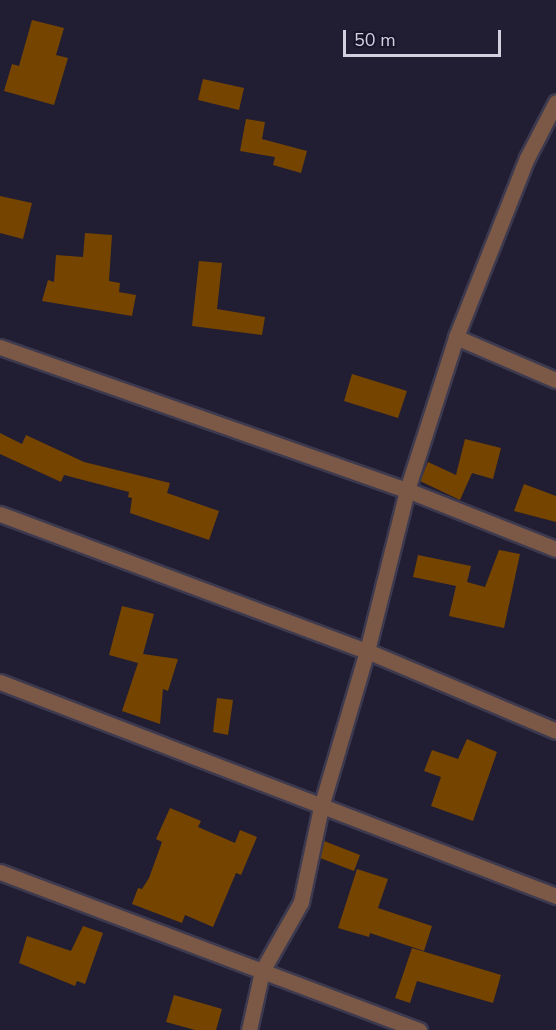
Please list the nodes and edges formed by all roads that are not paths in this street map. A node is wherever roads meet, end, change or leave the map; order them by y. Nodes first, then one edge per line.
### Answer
1 (556, 102) edge
2 (456, 338) junction
3 (0, 347) edge
4 (556, 380) edge
5 (407, 490) junction
6 (0, 514) edge
7 (556, 549) edge
8 (367, 651) junction
9 (0, 682) edge
10 (556, 731) edge
11 (321, 807) junction
12 (0, 872) edge
13 (556, 896) edge
14 (262, 971) junction
15 (249, 1030) edge
16 (419, 1030) edge

1 - 2 street
2 - 4 street
2 - 5 street
3 - 5 street
5 - 7 street
5 - 8 street
6 - 8 street
8 - 10 street
8 - 11 street
9 - 11 street
11 - 13 street
11 - 14 street
12 - 14 street
14 - 15 street
14 - 16 street

